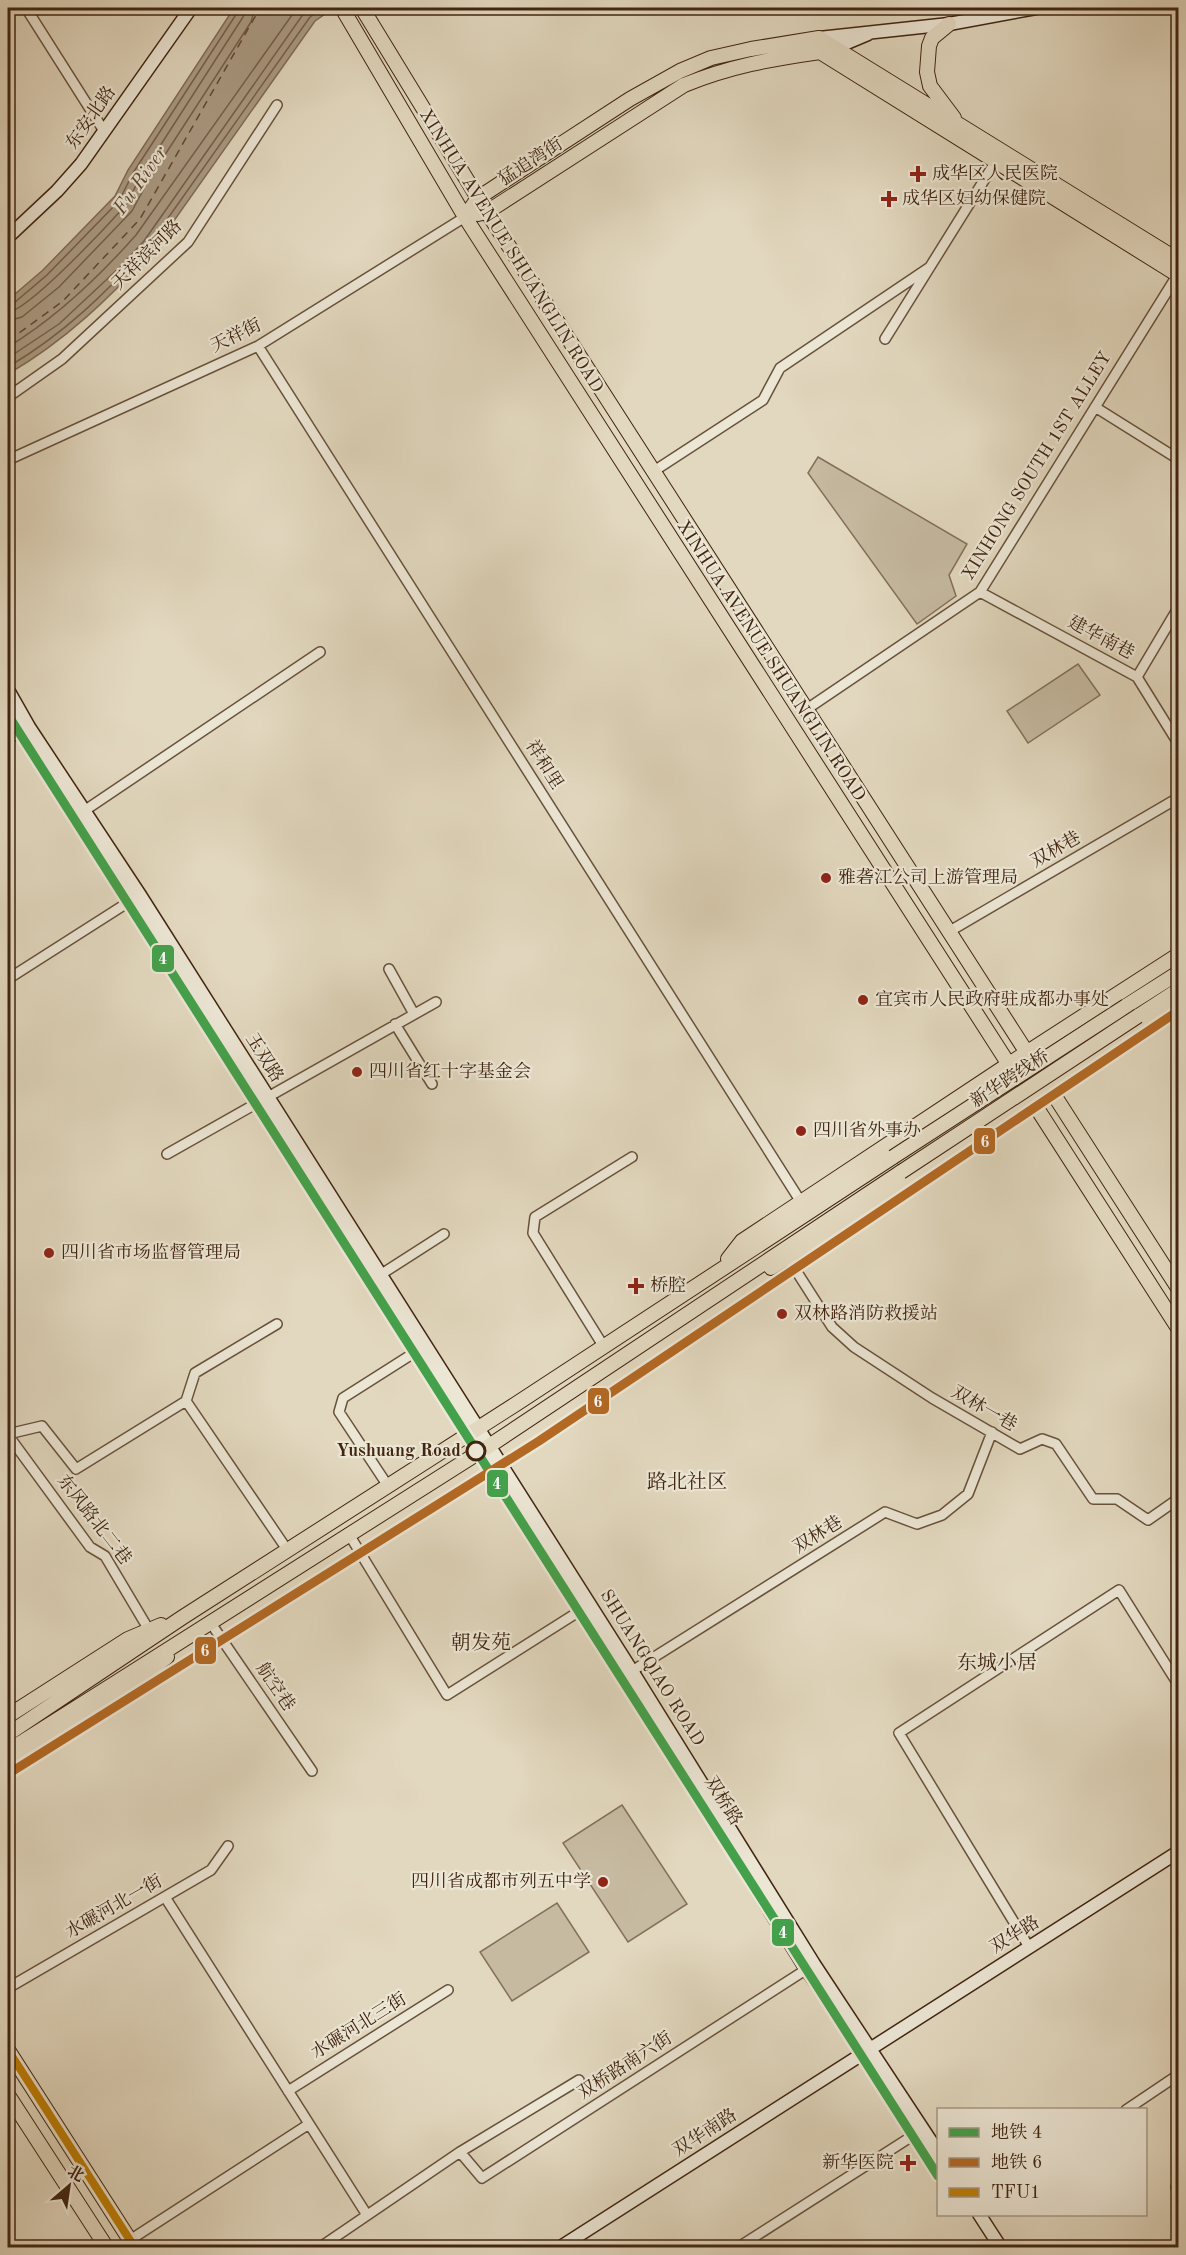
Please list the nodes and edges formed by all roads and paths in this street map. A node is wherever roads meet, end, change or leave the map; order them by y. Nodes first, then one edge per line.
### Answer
1 (27, 8) edge
2 (191, 8) edge
3 (342, 8) edge
4 (362, 8) edge
5 (1036, 8) edge
6 (949, 24) junction
7 (868, 34) junction
8 (820, 45) junction
9 (836, 49) junction
10 (277, 105) dead end
11 (958, 124) junction
12 (104, 130) junction
13 (996, 161) junction
14 (478, 198) junction
15 (487, 212) junction
16 (465, 217) junction
17 (8, 237) edge
18 (1179, 260) edge
19 (930, 267) junction
20 (1178, 274) edge
21 (885, 339) dead end
22 (258, 346) junction
23 (8, 397) edge
24 (1095, 407) junction
25 (1179, 459) edge
26 (8, 460) edge
27 (654, 471) junction
28 (980, 592) junction
29 (1179, 608) edge
30 (320, 652) dead end
31 (1137, 677) junction
32 (8, 690) edge
33 (807, 709) junction
34 (8, 713) edge
35 (19, 733) junction
36 (8, 739) edge
37 (1179, 743) edge
38 (1179, 798) edge
39 (84, 811) junction
40 (135, 898) junction
41 (950, 932) junction
42 (1179, 955) edge
43 (389, 969) dead end
44 (1179, 973) edge
45 (8, 979) edge
46 (1179, 990) edge
47 (436, 1002) dead end
48 (1179, 1003) edge
49 (414, 1014) junction
50 (395, 1024) junction
51 (1028, 1053) junction
52 (1009, 1064) junction
53 (432, 1084) dead end
54 (1050, 1087) junction
55 (263, 1098) junction
56 (1032, 1100) junction
57 (167, 1154) dead end
58 (632, 1157) dead end
59 (801, 1203) junction
60 (444, 1234) dead end
61 (788, 1258) junction
62 (720, 1269) junction
63 (380, 1275) junction
64 (730, 1284) junction
65 (1179, 1288) edge
66 (277, 1324) dead end
67 (1179, 1328) edge
68 (604, 1347) junction
69 (417, 1351) junction
70 (186, 1401) junction
71 (474, 1431) junction
72 (992, 1432) junction
73 (8, 1434) edge
74 (485, 1449) junction
75 (388, 1486) junction
76 (1179, 1499) edge
77 (350, 1536) junction
78 (288, 1551) junction
79 (586, 1607) junction
80 (183, 1617) junction
81 (210, 1622) junction
82 (148, 1630) junction
83 (195, 1631) junction
84 (632, 1671) junction
85 (1179, 1684) edge
86 (8, 1716) edge
87 (8, 1734) edge
88 (8, 1751) edge
89 (8, 1764) edge
90 (312, 1771) dead end
91 (228, 1846) dead end
92 (1179, 1852) edge
93 (165, 1897) junction
94 (1029, 1947) junction
95 (810, 1966) junction
96 (8, 1988) edge
97 (448, 1990) dead end
98 (8, 2050) edge
99 (868, 2050) junction
100 (1179, 2075) edge
101 (579, 2080) dead end
102 (288, 2091) junction
103 (8, 2095) edge
104 (1128, 2108) edge
105 (309, 2124) junction
106 (917, 2133) junction
107 (937, 2149) edge
108 (460, 2152) junction
109 (937, 2163) edge
110 (1179, 2185) edge
111 (1179, 2191) edge
112 (366, 2216) junction
113 (971, 2216) edge
114 (980, 2216) edge
115 (132, 2244) edge
116 (107, 2247) edge
117 (319, 2247) edge
118 (559, 2247) edge
119 (737, 2247) edge
120 (991, 2247) edge
121 (1000, 2247) edge

1 - 12 street
2 - 12 main road, 东安北路
3 - 16 main road, XINHUA AVENUE SHUANGLIN ROAD
4 - 14 main road, XINHUA AVENUE SHUANGLIN ROAD
5 - 6 main road, 猛追湾街
6 - 7 main road, 猛追湾街
6 - 11 main road
7 - 8 main road, 猛追湾街
7 - 9 main road, 猛追湾街
8 - 9 main road
8 - 13 main road
8 - 14 main road, 猛追湾街
8 - 15 main road, 猛追湾街
9 - 11 main road
10 - 23 street, 天祥滨河路
11 - 18 main road
12 - 17 main road, 东安北路
13 - 19 street
13 - 20 main road
14 - 15 main road, XINHUA AVENUE SHUANGLIN ROAD
14 - 16 main road, 猛追湾街
15 - 16 main road, 猛追湾街
15 - 27 main road, XINHUA AVENUE SHUANGLIN ROAD
16 - 22 street, 天祥街
16 - 52 main road, XINHUA AVENUE SHUANGLIN ROAD
19 - 21 street
19 - 27 street
20 - 24 street, XINHONG SOUTH 1ST ALLEY
22 - 26 street, 天祥街
22 - 59 street, 祥和里
24 - 25 street
24 - 28 street, XINHONG SOUTH 1ST ALLEY
27 - 33 main road, XINHUA AVENUE SHUANGLIN ROAD
28 - 31 street, 建华南巷
28 - 33 street, XINHONG SOUTH 1ST ALLEY
29 - 31 street
30 - 39 street
31 - 37 street, 建华南巷
32 - 39 main road, 玉双路
33 - 41 main road, XINHUA AVENUE SHUANGLIN ROAD
34 - 35 main road, 玉双路
35 - 36 street
35 - 40 main road, 玉双路
38 - 41 street, 双林巷
39 - 40 main road, 玉双路
40 - 45 street
40 - 55 main road, 玉双路
41 - 51 main road, XINHUA AVENUE SHUANGLIN ROAD
42 - 51 main road
43 - 49 street
44 - 62 main road, 新华跨线桥, bridge
46 - 64 main road, 新华跨线桥, bridge
47 - 49 street
48 - 54 main road
49 - 50 street
50 - 53 street
50 - 55 street
51 - 52 main road
51 - 54 main road, XINHUA AVENUE SHUANGLIN ROAD
52 - 56 main road, XINHUA AVENUE SHUANGLIN ROAD
52 - 59 main road
54 - 56 main road
54 - 65 main road, XINHUA AVENUE SHUANGLIN ROAD
55 - 57 street
55 - 63 main road, 玉双路
55 - 69 main road, 玉双路
56 - 61 main road
56 - 67 main road, XINHUA AVENUE SHUANGLIN ROAD
58 - 68 street
59 - 62 main road
60 - 63 street
61 - 64 main road
61 - 72 street, 双林一巷
62 - 68 main road, 新华跨线桥
63 - 71 main road, 玉双路
64 - 74 main road
66 - 70 street
68 - 71 main road, 新华跨线桥
69 - 71 main road, 玉双路
69 - 75 street
70 - 73 street, 东风路北二巷
70 - 78 street
71 - 74 main road, 玉双路
71 - 75 main road, 新华跨线桥
72 - 76 street, 双林一巷
72 - 84 street, 双林巷
73 - 82 street, 东风路北二巷
74 - 77 main road
74 - 79 main road, 双桥路
75 - 78 main road, 新华跨线桥
77 - 79 street
77 - 81 main road
78 - 80 main road, 新华跨线桥
79 - 84 main road, SHUANGQIAO ROAD
79 - 95 main road, 双桥路
80 - 82 main road
80 - 87 main road
81 - 83 main road
81 - 90 street, 航空巷
82 - 86 main road
83 - 88 main road
83 - 89 main road
84 - 95 main road, SHUANGQIAO ROAD
85 - 94 street
91 - 93 street, 水碾河北一街
92 - 94 main road, 双华路
93 - 96 street, 水碾河北一街
93 - 102 street
94 - 99 main road, 双华路
95 - 99 main road, SHUANGQIAO ROAD
95 - 108 street, 双桥路南六街
97 - 102 street, 水碾河北三街
98 - 115 main road
99 - 106 main road
99 - 107 main road, SHUANGQIAO ROAD
99 - 118 main road, 双华南路
100 - 104 street
101 - 108 street
102 - 105 street
103 - 116 main road
105 - 112 street
105 - 115 street
106 - 109 main road
106 - 119 street
108 - 112 street
110 - 111 street
112 - 117 street
113 - 120 main road
114 - 121 main road

